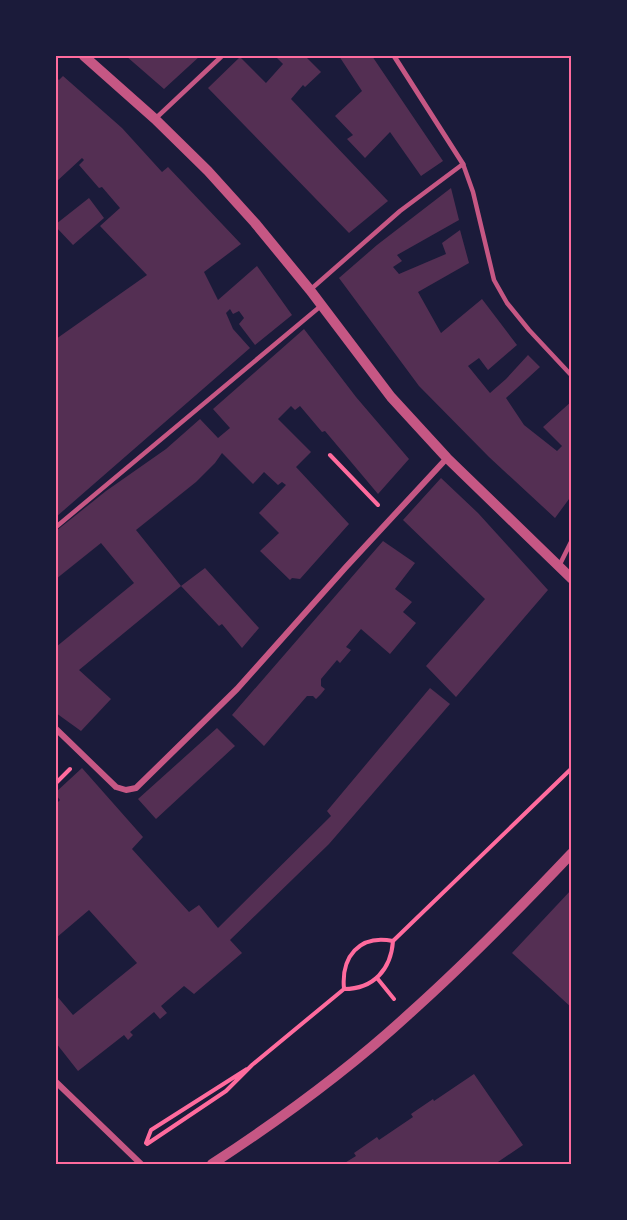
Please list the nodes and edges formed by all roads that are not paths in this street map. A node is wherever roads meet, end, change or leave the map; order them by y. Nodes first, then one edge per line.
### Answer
1 (222, 56) edge
2 (394, 56) edge
3 (87, 57) edge
4 (155, 119) junction
5 (463, 164) junction
6 (310, 290) junction
7 (322, 305) junction
8 (572, 376) edge
9 (447, 458) junction
10 (56, 526) edge
11 (572, 540) edge
12 (558, 567) junction
13 (572, 579) edge
14 (56, 729) edge
15 (572, 853) edge
16 (56, 1082) edge
17 (141, 1164) edge
18 (212, 1164) edge

1 - 4 lane
2 - 5 street
3 - 4 street
4 - 6 street
5 - 6 lane
5 - 8 lane
6 - 7 street
7 - 9 street
7 - 10 lane
9 - 12 street
9 - 14 street
11 - 12 lane
12 - 13 street
15 - 18 street
16 - 17 street

